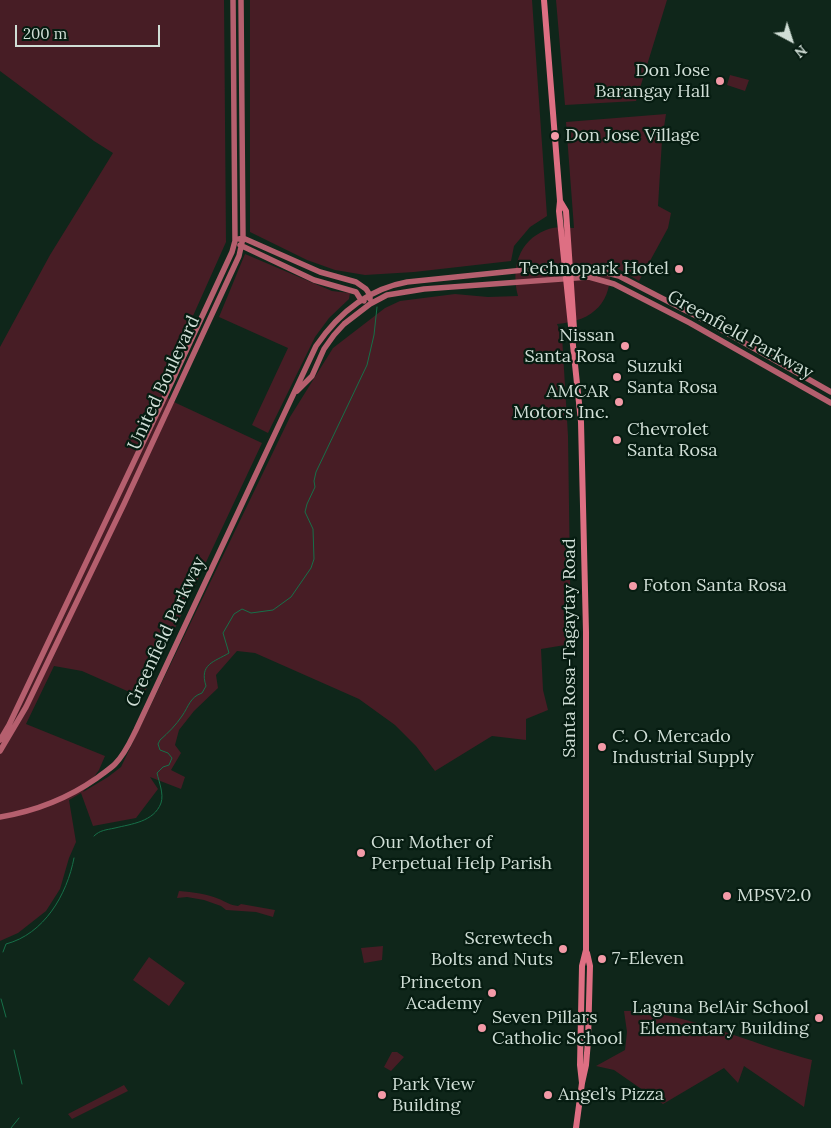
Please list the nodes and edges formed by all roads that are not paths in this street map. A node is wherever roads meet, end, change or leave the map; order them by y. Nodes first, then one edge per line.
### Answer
1 (233, 0) edge
2 (241, 0) edge
3 (544, 0) edge
4 (242, 238) junction
5 (235, 241) junction
6 (242, 247) junction
7 (567, 266) junction
8 (568, 278) junction
9 (370, 295) junction
10 (361, 300) junction
11 (370, 304) junction
12 (831, 392) edge
13 (294, 395) junction
14 (831, 403) edge
15 (0, 740) edge
16 (0, 751) edge
17 (0, 817) edge
18 (576, 1128) edge

1 - 5 main road, United Boulevard
2 - 4 main road, United Boulevard
3 - 7 main road, Santa Rosa-Tagaytay Road
4 - 5 main road
4 - 6 main road, United Boulevard
4 - 9 main road
5 - 6 main road
5 - 15 main road, United Boulevard
6 - 10 main road
6 - 16 main road, United Boulevard
7 - 8 main road, Santa Rosa-Tagaytay Road
7 - 9 main road, Greenfield Parkway
7 - 12 main road, Greenfield Parkway
8 - 11 main road, Greenfield Parkway
8 - 14 main road, Greenfield Parkway
8 - 18 main road, Santa Rosa-Tagaytay Road
9 - 10 main road, Greenfield Parkway
9 - 11 main road
10 - 11 main road
10 - 13 main road, Greenfield Parkway
11 - 13 main road, Greenfield Parkway
13 - 17 main road, Greenfield Parkway

